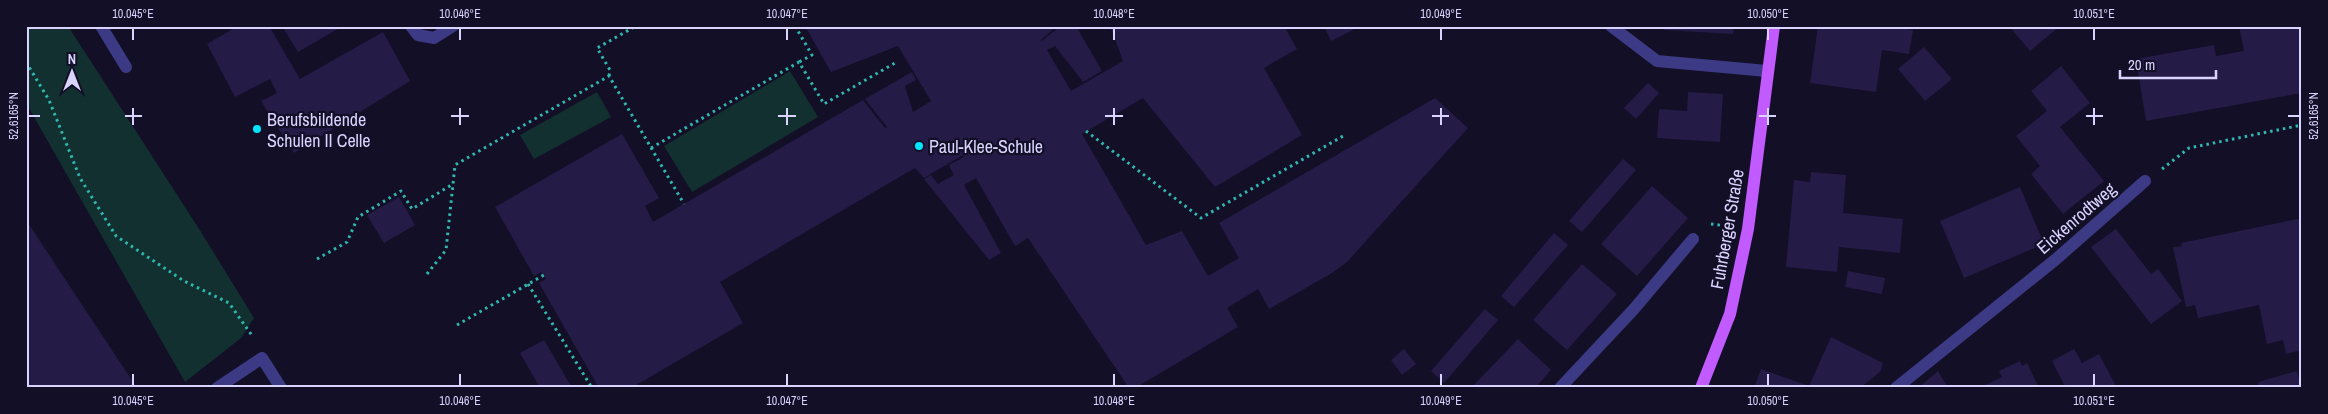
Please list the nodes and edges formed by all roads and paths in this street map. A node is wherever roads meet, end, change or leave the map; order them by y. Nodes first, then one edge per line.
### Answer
1 (101, 26) edge
2 (411, 26) edge
3 (453, 26) edge
4 (636, 26) edge
5 (795, 26) edge
6 (1611, 26) edge
7 (1774, 26) edge
8 (26, 62) edge
9 (800, 62) junction
10 (894, 63) dead end
11 (126, 67) dead end
12 (1767, 71) junction
13 (609, 76) junction
14 (2302, 125) edge
15 (1086, 131) dead end
16 (1343, 136) dead end
17 (651, 148) junction
18 (2145, 181) joint
19 (453, 184) junction
20 (684, 204) dead end
21 (1748, 229) junction
22 (1693, 239) joint
23 (317, 259) dead end
24 (426, 274) dead end
25 (544, 275) dead end
26 (528, 284) junction
27 (457, 325) dead end
28 (262, 358) junction
29 (217, 388) edge
30 (281, 388) edge
31 (592, 388) edge
32 (1560, 388) edge
33 (1701, 388) edge
34 (1896, 388) edge

1 - 11 street
2 - 3 street
4 - 13 path
5 - 9 path
6 - 12 street
7 - 12 main road, Fuhrberger Straße
8 - 28 path
9 - 10 path
9 - 17 path
12 - 21 main road, Fuhrberger Straße
13 - 17 path
13 - 19 path
14 - 18 path
15 - 16 path
17 - 20 path
18 - 34 street, Eickenrodtweg
19 - 23 path
19 - 24 path
21 - 22 path
21 - 33 main road, Fuhrberger Straße
22 - 32 street, Fuhrberger Straße
25 - 26 path
26 - 27 path
26 - 31 path
28 - 29 street
28 - 30 street

